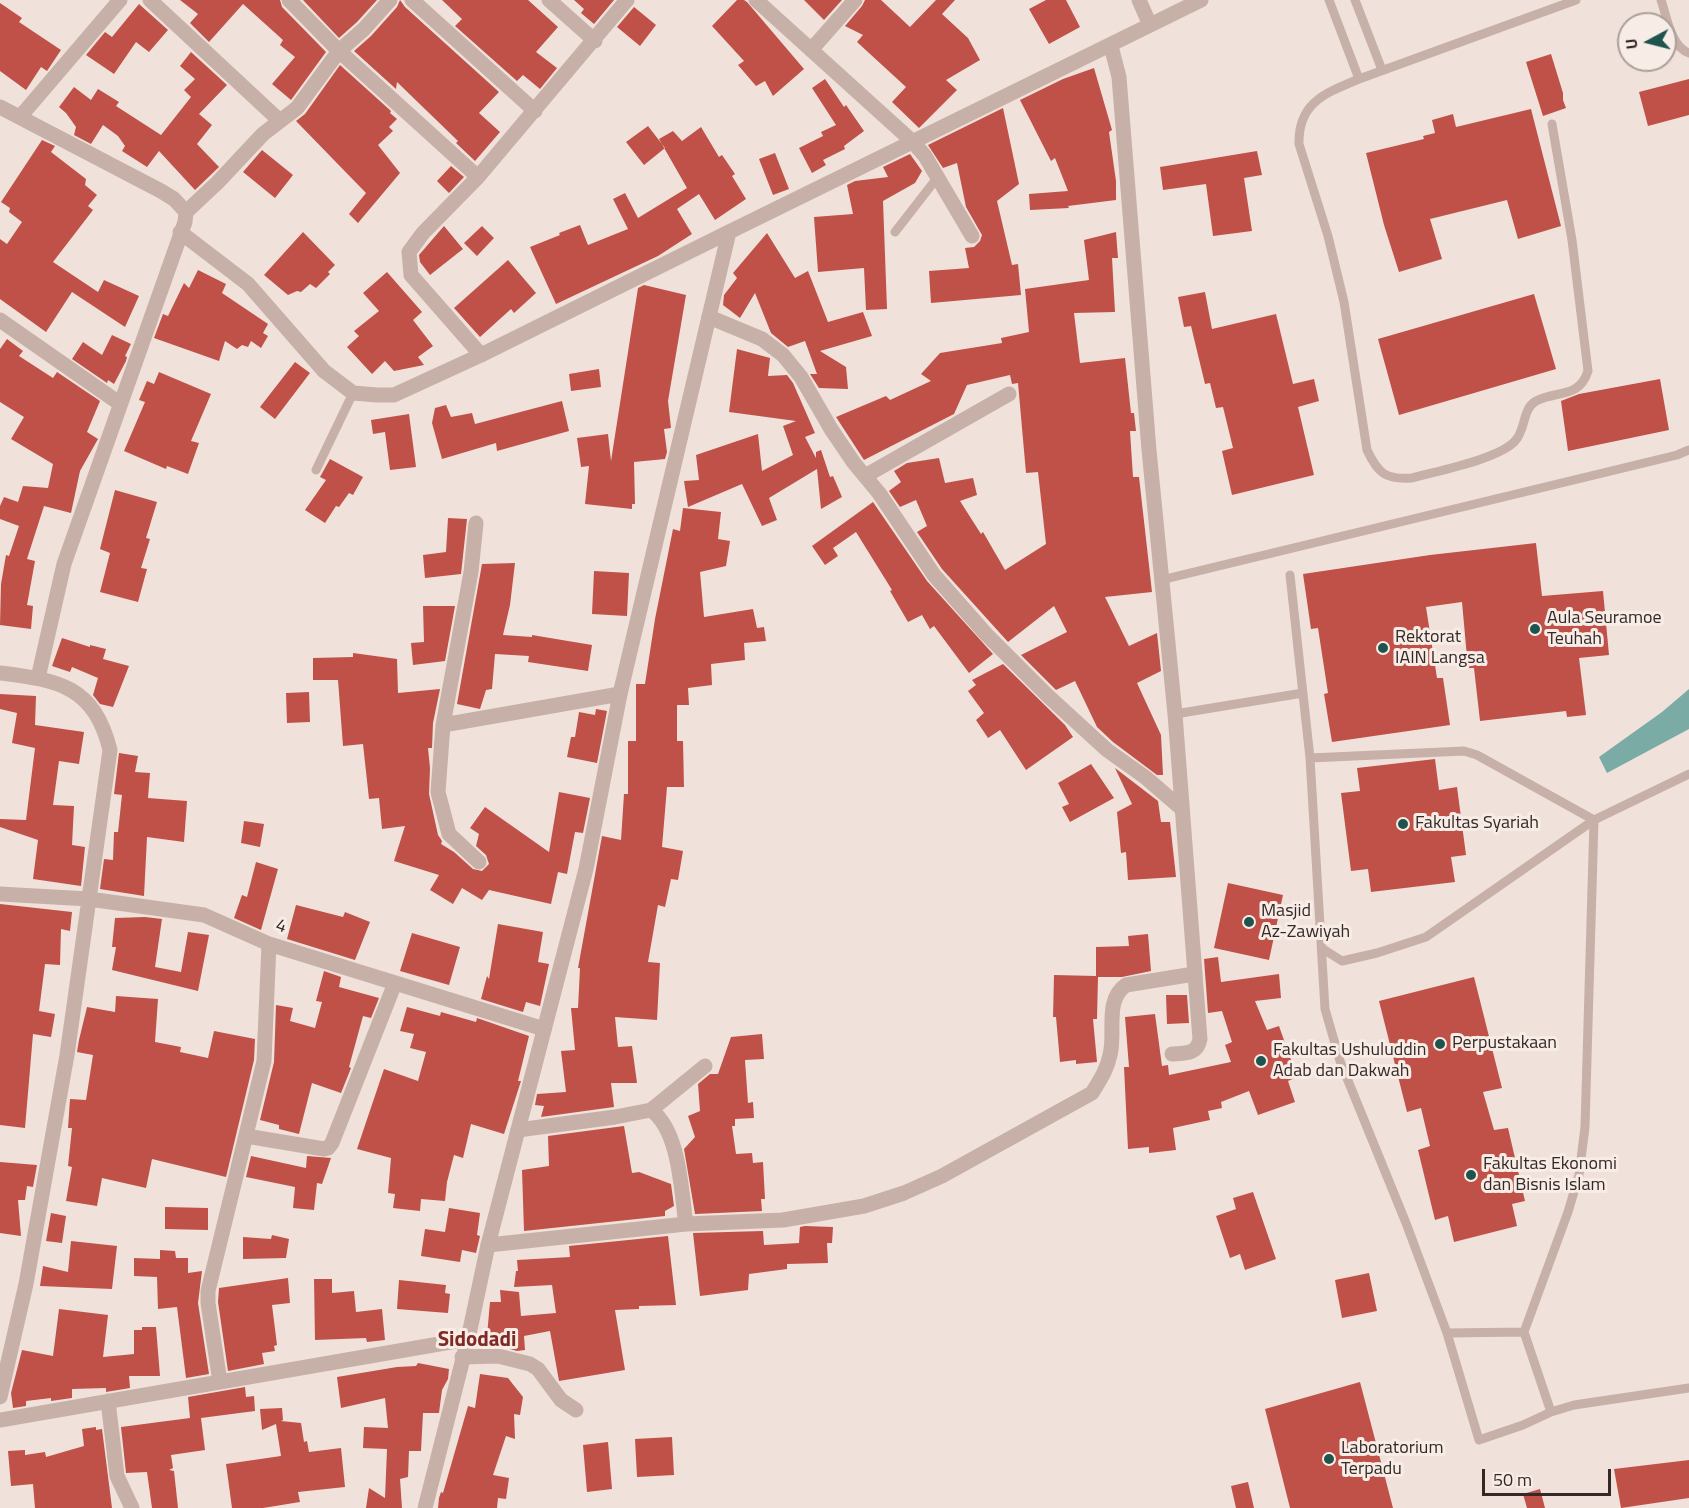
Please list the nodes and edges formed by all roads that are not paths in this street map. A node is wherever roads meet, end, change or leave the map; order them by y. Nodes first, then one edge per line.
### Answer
1 (120, 0) edge
2 (150, 0) edge
3 (289, 0) edge
4 (390, 0) edge
5 (412, 0) edge
6 (549, 0) edge
7 (627, 0) edge
8 (756, 0) edge
9 (855, 0) edge
10 (1139, 0) edge
11 (1201, 0) edge
12 (1329, 0) edge
13 (1355, 0) edge
14 (1576, 0) edge
15 (1661, 0) edge
16 (1150, 25) junction
17 (595, 41) junction
18 (1111, 46) junction
19 (811, 50) junction
20 (339, 51) junction
21 (1689, 53) edge
22 (1382, 70) junction
23 (1359, 79) junction
24 (0, 106) edge
25 (535, 111) junction
26 (20, 117) junction
27 (280, 121) junction
28 (1552, 124) dead end
29 (913, 142) junction
30 (478, 177) junction
31 (937, 178) junction
32 (186, 212) junction
33 (180, 232) junction
34 (729, 232) junction
35 (895, 232) dead end
36 (972, 236) dead end
37 (709, 317) junction
38 (0, 320) edge
39 (481, 355) junction
40 (353, 393) junction
41 (1009, 394) dead end
42 (119, 403) junction
43 (1689, 450) edge
44 (316, 470) dead end
45 (865, 476) junction
46 (476, 523) dead end
47 (1290, 575) dead end
48 (1161, 580) junction
49 (0, 673) edge
50 (38, 678) junction
51 (1303, 693) junction
52 (620, 694) junction
53 (1175, 714) junction
54 (443, 725) junction
55 (1310, 758) junction
56 (1689, 774) edge
57 (1181, 808) junction
58 (1594, 820) junction
59 (479, 862) dead end
60 (0, 894) edge
61 (89, 899) junction
62 (268, 944) junction
63 (1323, 949) junction
64 (1194, 974) junction
65 (395, 983) junction
66 (544, 1029) junction
67 (1172, 1054) dead end
68 (705, 1066) dead end
69 (651, 1110) junction
70 (518, 1130) junction
71 (246, 1136) junction
72 (686, 1224) junction
73 (488, 1245) junction
74 (1524, 1332) junction
75 (1447, 1333) junction
76 (468, 1339) junction
77 (462, 1358) junction
78 (220, 1382) junction
79 (1689, 1388) edge
80 (0, 1396) edge
81 (108, 1401) junction
82 (576, 1410) dead end
83 (1551, 1412) junction
84 (0, 1420) edge
85 (132, 1508) edge
86 (425, 1508) edge

1 - 26 street
2 - 27 street
3 - 20 street
4 - 20 street
5 - 25 street
6 - 17 street
7 - 17 street
8 - 19 street
9 - 19 street
10 - 16 street
11 - 16 street
12 - 23 lane
13 - 22 lane
14 - 22 lane
15 - 21 lane
16 - 18 street
17 - 25 street
18 - 29 street
18 - 48 street
19 - 29 street
20 - 27 street
20 - 30 street
22 - 23 lane
23 - 28 lane
24 - 26 street
25 - 30 street
26 - 32 street
27 - 32 street
29 - 31 street
29 - 34 street
30 - 39 street
31 - 35 lane
31 - 36 street
32 - 33 street
33 - 40 street
33 - 42 street
34 - 37 street
34 - 39 street
37 - 45 street
37 - 52 street
38 - 42 street
39 - 40 street
40 - 44 lane
41 - 45 street
42 - 50 street
43 - 48 lane
45 - 57 street
46 - 54 street
47 - 51 lane
48 - 53 street
49 - 50 street
50 - 61 street
51 - 53 lane
51 - 55 lane
52 - 54 street
52 - 66 street
53 - 57 street
54 - 59 street
55 - 58 lane
55 - 63 lane
56 - 58 lane
57 - 64 street
58 - 63 lane
58 - 74 lane
60 - 61 street, 4
61 - 62 street, 4
61 - 80 street
62 - 65 street, 4
62 - 71 street
63 - 75 lane
64 - 67 street
64 - 72 street
65 - 66 street, 4
65 - 71 street
66 - 70 street
68 - 69 street
69 - 70 street
69 - 72 street
70 - 73 street
71 - 78 street
72 - 73 street
73 - 76 street
74 - 75 lane
74 - 83 lane
75 - 83 lane
76 - 77 street
76 - 78 street
77 - 82 street
77 - 86 street
78 - 81 street
79 - 83 lane
81 - 84 street
81 - 85 street

